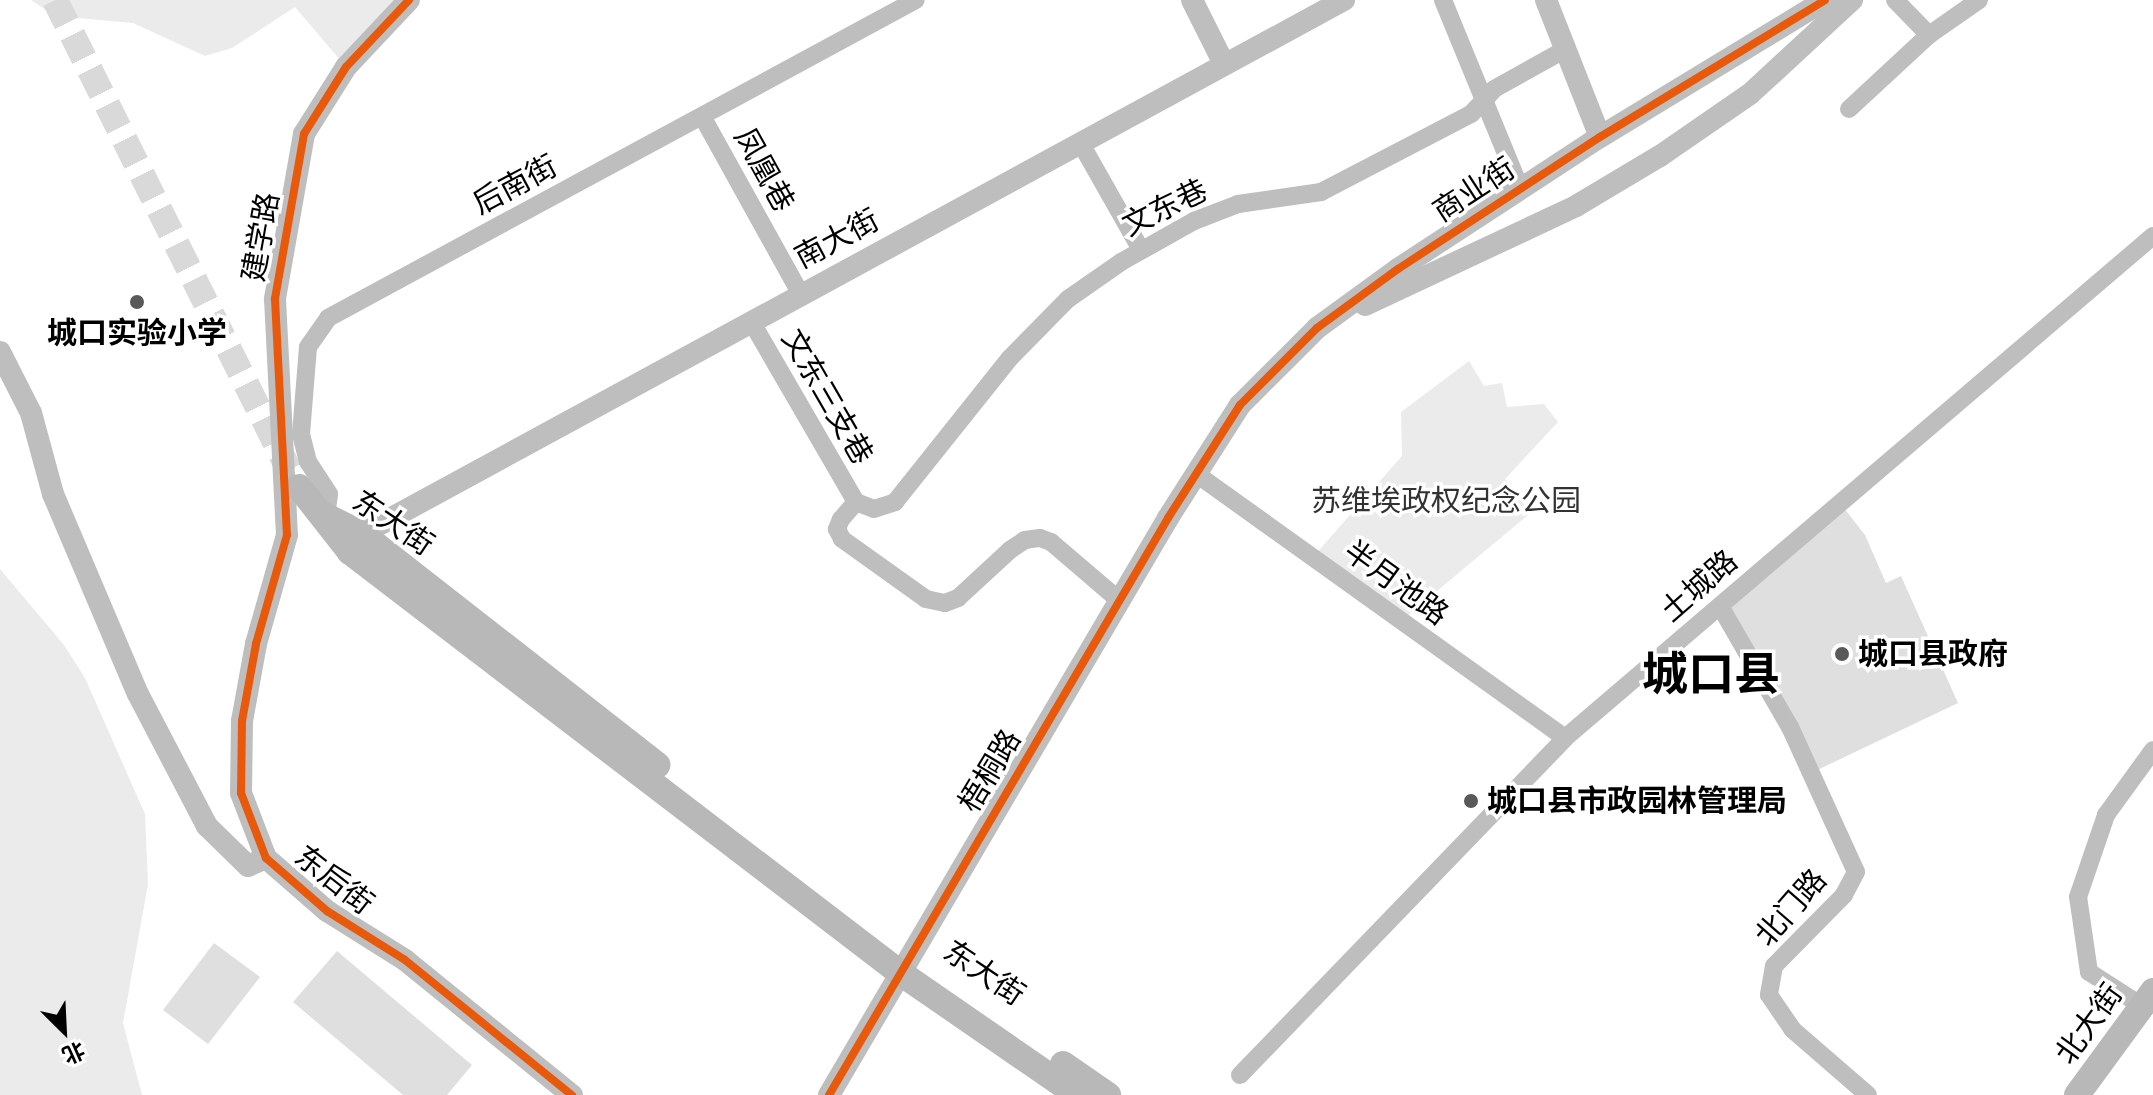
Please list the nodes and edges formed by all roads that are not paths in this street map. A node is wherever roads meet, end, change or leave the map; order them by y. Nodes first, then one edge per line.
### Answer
1 (409, 0) edge
2 (916, 0) edge
3 (1192, 0) edge
4 (1344, 0) edge
5 (1443, 0) edge
6 (1546, 0) edge
7 (1825, 0) edge
8 (1852, 0) edge
9 (1895, 0) edge
10 (1979, 0) edge
11 (1929, 35) junction
12 (1566, 49) junction
13 (1224, 64) junction
14 (1484, 97) junction
15 (1849, 109) dead end
16 (702, 116) junction
17 (1600, 137) junction
18 (1080, 142) junction
19 (1520, 188) junction
20 (2153, 236) edge
21 (1141, 250) junction
22 (800, 293) junction
23 (751, 321) junction
24 (1317, 328) junction
25 (0, 352) edge
26 (1195, 473) junction
27 (299, 487) tunnel mouth
28 (856, 502) junction
29 (326, 516) junction
30 (362, 534) junction
31 (276, 566) joint
32 (1119, 600) junction
33 (1720, 606) junction
34 (1565, 738) junction
35 (2153, 750) edge
36 (266, 858) junction
37 (903, 966) junction
38 (2149, 1004) edge
39 (1240, 1075) dead end
40 (572, 1095) edge
41 (829, 1095) edge
42 (1077, 1095) edge
43 (1108, 1095) edge
44 (1868, 1095) edge
45 (2077, 1095) edge
46 (2095, 1095) edge

1 - 31 street, 建学路
2 - 16 street, 后南街
3 - 13 street
4 - 13 street, 南大街
5 - 14 street
6 - 12 street
7 - 17 street, 商业街
8 - 24 street, 商业街
9 - 11 street
10 - 11 street
11 - 15 street
12 - 14 street, 文东巷
12 - 17 street
13 - 18 street, 南大街
14 - 19 street
14 - 21 street, 文东巷
16 - 22 street, 凤凰巷
16 - 29 street, 后南街
17 - 19 street, 商业街
18 - 21 street
18 - 22 street, 南大街
19 - 24 street, 商业街
20 - 33 street, 土城路
21 - 28 street, 文东巷
22 - 23 street, 南大街
23 - 28 street, 文东三支巷
23 - 30 street, 南大街
24 - 26 street, 商业街
25 - 36 street
26 - 32 street, 梧桐路
26 - 34 street, 半月池路
27 - 29 main road
28 - 32 street
29 - 30 main road, 东大街
29 - 37 main road, 东大街
30 - 37 main road, 东大街
31 - 36 street, 东后街
32 - 37 street, 梧桐路
33 - 34 street, 土城路
33 - 44 street, 北门路
34 - 39 street, 土城路
35 - 38 street
36 - 40 street, 东后街
37 - 41 street, 梧桐路
37 - 42 main road, 东大街
37 - 43 main road, 东大街
38 - 45 main road, 北大街
38 - 46 main road, 北大街

